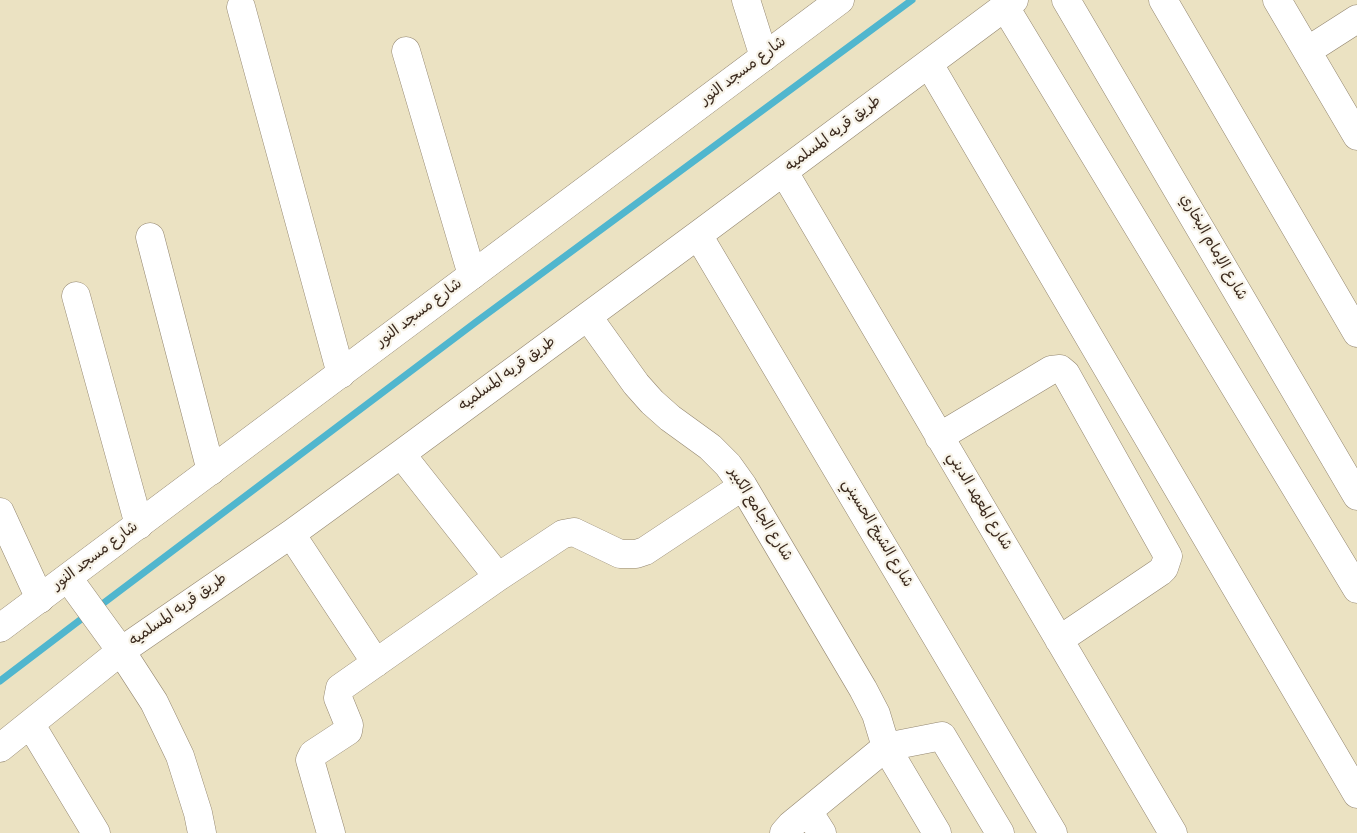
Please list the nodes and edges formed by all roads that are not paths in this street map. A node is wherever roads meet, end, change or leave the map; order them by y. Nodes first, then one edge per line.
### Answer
1 (746, 0) edge
2 (840, 0) edge
3 (1066, 0) edge
4 (1163, 0) edge
5 (1278, 0) edge
6 (1009, 4) edge
7 (241, 7) dead end
8 (1357, 19) edge
9 (406, 51) dead end
10 (1307, 52) junction
11 (764, 57) junction
12 (929, 64) junction
13 (1357, 136) edge
14 (784, 172) junction
15 (698, 235) junction
16 (150, 237) dead end
17 (472, 275) junction
18 (76, 296) dead end
19 (588, 316) junction
20 (1357, 334) edge
21 (341, 374) junction
22 (939, 437) junction
23 (401, 454) junction
24 (211, 471) junction
25 (743, 486) junction
26 (1357, 496) edge
27 (0, 512) edge
28 (139, 525) junction
29 (291, 534) junction
30 (498, 577) junction
31 (68, 578) junction
32 (1357, 589) edge
33 (40, 598) junction
34 (0, 628) edge
35 (1059, 640) junction
36 (122, 652) junction
37 (376, 663) junction
38 (31, 725) junction
39 (886, 747) junction
40 (0, 748) edge
41 (1357, 794) edge
42 (815, 822) edge
43 (96, 833) edge
44 (202, 833) edge
45 (332, 833) edge
46 (784, 833) edge
47 (937, 833) edge
48 (1000, 833) edge
49 (1053, 833) edge
50 (1173, 833) edge

1 - 11 street
2 - 11 street, شارع مسجد النور
3 - 26 street, شارع الإمام البخاري
4 - 20 street
5 - 10 street
6 - 12 street, طريق قريه المسلميه
6 - 32 street
7 - 21 street
8 - 10 street
9 - 17 street
10 - 13 street
11 - 17 street, شارع مسجد النور
12 - 14 street, طريق قريه المسلميه
12 - 41 street
14 - 15 street, طريق قريه المسلميه
14 - 22 street, شارع المعهد الديني
15 - 19 street, طريق قريه المسلميه
15 - 49 street, شارع الشيخ الحسيني
16 - 24 street
17 - 21 street, شارع مسجد النور
18 - 28 street
19 - 23 street, طريق قريه المسلميه
19 - 25 street, شارع الجامع الكبير
21 - 24 street, شارع مسجد النور
22 - 35 street, شارع المعهد الديني
22 - 35 street
23 - 29 street, طريق قريه المسلميه
23 - 30 street
24 - 28 street, شارع مسجد النور
25 - 30 street
25 - 39 street, شارع الجامع الكبير
27 - 33 street
28 - 31 street, شارع مسجد النور
29 - 36 street, طريق قريه المسلميه
29 - 37 street
30 - 37 street
31 - 33 street, شارع مسجد النور
31 - 36 street
33 - 34 street, شارع مسجد النور
35 - 50 street, شارع المعهد الديني
36 - 38 street, طريق قريه المسلميه
36 - 44 street
37 - 45 street
38 - 40 street, طريق قريه المسلميه
38 - 43 street
39 - 42 street
39 - 47 street, شارع الجامع الكبير
39 - 48 street
42 - 46 street

